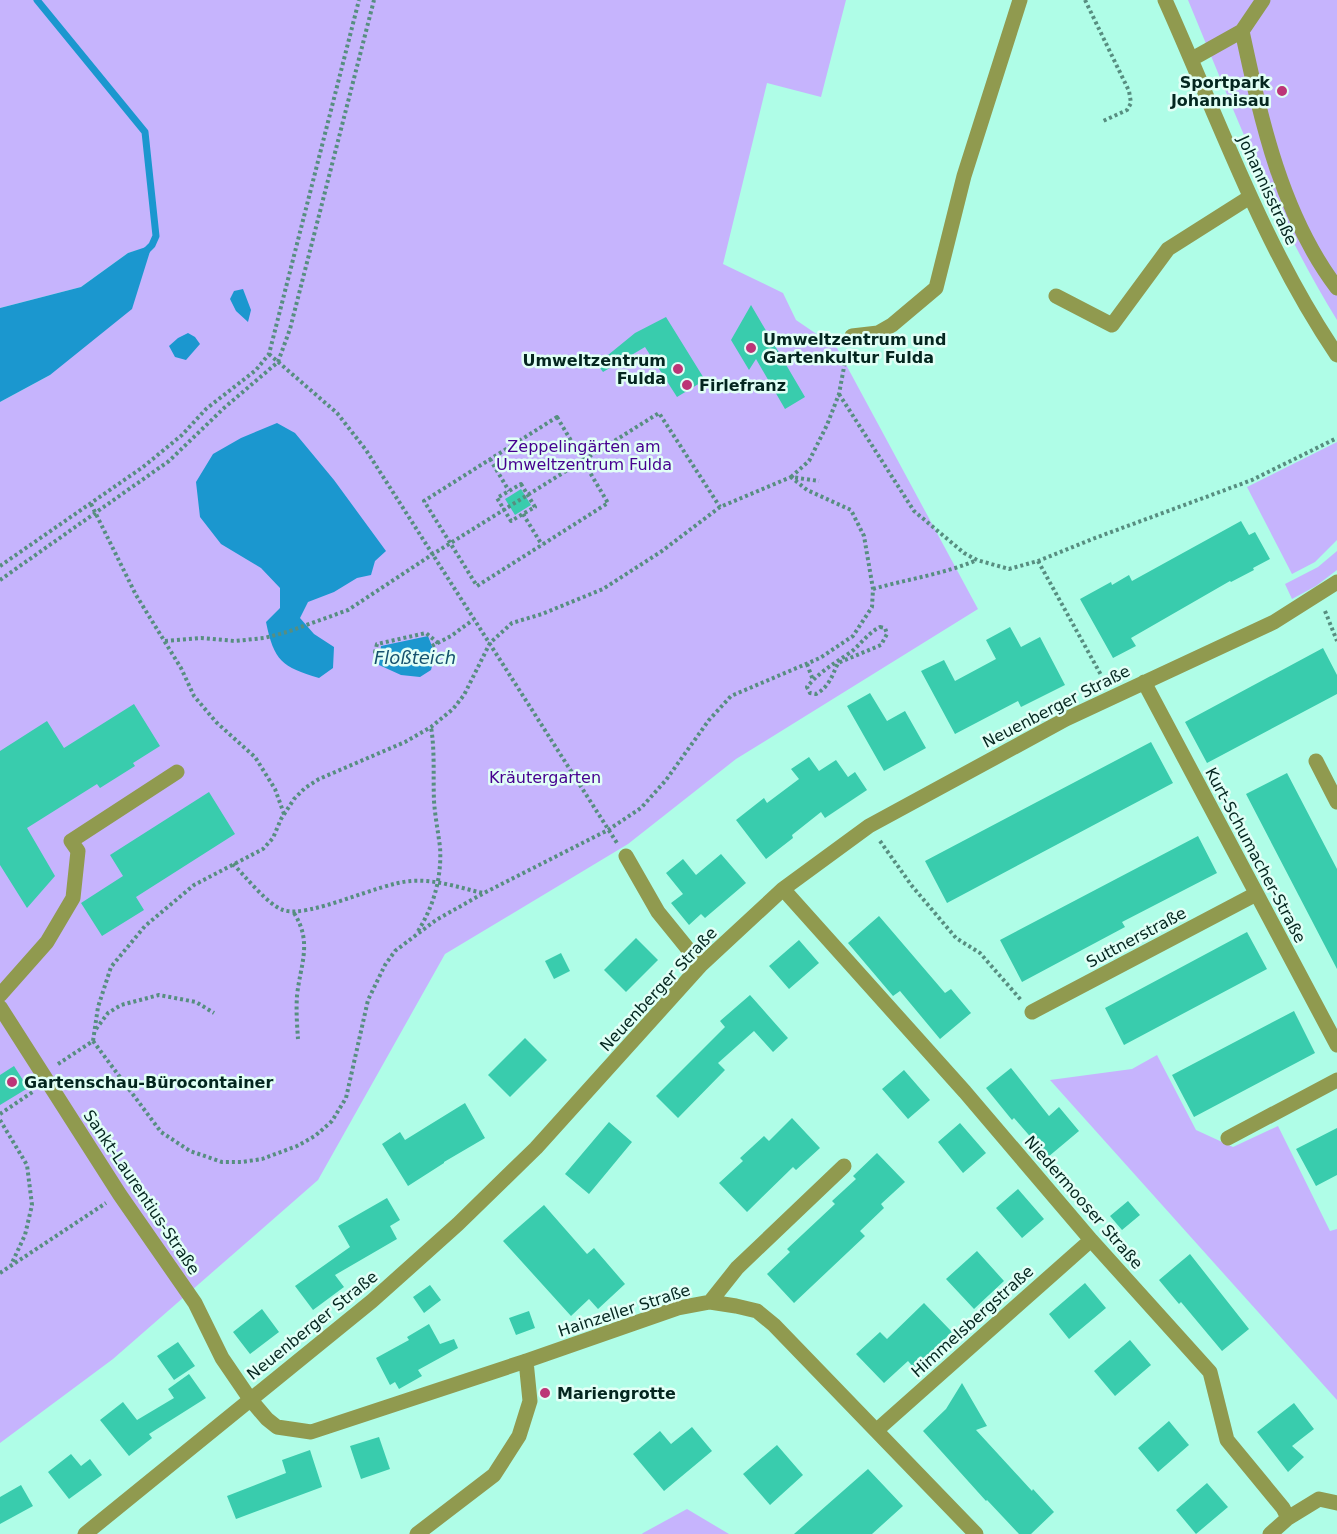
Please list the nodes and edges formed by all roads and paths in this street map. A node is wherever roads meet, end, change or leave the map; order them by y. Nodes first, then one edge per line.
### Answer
1 (359, 0) edge
2 (374, 0) edge
3 (1020, 0) edge
4 (1085, 0) edge
5 (1165, 0) edge
6 (1263, 0) edge
7 (1242, 31) junction
8 (1192, 59) junction
9 (1103, 121) dead end
10 (1250, 197) junction
11 (1337, 288) edge
12 (1056, 296) dead end
13 (852, 336) joint
14 (269, 354) junction
15 (1337, 355) edge
16 (278, 362) junction
17 (839, 394) junction
18 (1337, 438) edge
19 (490, 459) junction
20 (583, 461) junction
21 (791, 477) junction
22 (819, 481) dead end
23 (509, 491) junction
24 (528, 495) junction
25 (91, 504) junction
26 (720, 507) junction
27 (504, 510) junction
28 (97, 513) junction
29 (523, 514) junction
30 (450, 543) junction
31 (542, 545) junction
32 (433, 554) junction
33 (977, 560) junction
34 (1038, 561) junction
35 (0, 566) edge
36 (0, 580) edge
37 (1337, 582) edge
38 (873, 589) junction
39 (1318, 595) junction
40 (473, 620) junction
41 (165, 641) junction
42 (1337, 641) edge
43 (438, 643) junction
44 (490, 643) junction
45 (432, 646) dead end
46 (381, 655) dead end
47 (807, 664) junction
48 (1101, 675) dead end
49 (813, 680) junction
50 (1144, 682) junction
51 (431, 727) junction
52 (1316, 761) dead end
53 (177, 772) dead end
54 (1337, 802) edge
55 (284, 814) junction
56 (869, 826) junction
57 (608, 830) junction
58 (627, 856) joint
59 (233, 864) junction
60 (437, 882) junction
61 (783, 888) junction
62 (484, 893) junction
63 (1256, 894) junction
64 (294, 913) junction
65 (417, 934) junction
66 (701, 965) junction
67 (0, 995) edge
68 (0, 1006) edge
69 (1032, 1012) joint
70 (214, 1013) dead end
71 (95, 1029) junction
72 (298, 1039) dead end
73 (93, 1041) junction
74 (1337, 1045) edge
75 (49, 1076) junction
76 (1337, 1080) edge
77 (0, 1114) edge
78 (0, 1120) edge
79 (1228, 1138) dead end
80 (844, 1166) dead end
81 (120, 1195) junction
82 (1091, 1240) junction
83 (11, 1265) junction
84 (0, 1273) edge
85 (710, 1302) junction
86 (526, 1361) junction
87 (250, 1400) junction
88 (877, 1430) junction
89 (1337, 1503) edge
90 (1288, 1518) junction
91 (85, 1534) edge
92 (417, 1534) edge
93 (976, 1534) edge
94 (1270, 1534) edge

1 - 14 path
2 - 16 path
3 - 13 street
4 - 9 path
5 - 8 street, Johannisstraße
6 - 7 street
7 - 8 street
7 - 11 street
8 - 10 street, Johannisstraße
10 - 12 street
10 - 15 street, Johannisstraße
13 - 17 path
14 - 16 path
14 - 25 path
16 - 28 path
16 - 32 path
17 - 21 path
17 - 33 path
18 - 34 path
19 - 20 path
19 - 23 path
19 - 30 path
20 - 24 path
20 - 26 path
20 - 31 path
21 - 22 path
21 - 26 path
21 - 38 path
23 - 24 path
23 - 27 path
24 - 27 path
24 - 29 path
25 - 28 path
25 - 35 path
26 - 44 path
27 - 29 path
27 - 30 path
28 - 36 path
28 - 41 path
29 - 31 path
30 - 31 path
30 - 32 path
32 - 40 path
32 - 41 path
33 - 34 path
33 - 38 path
34 - 48 path
37 - 39 street, Neuenberger Straße
38 - 47 path
39 - 42 path
39 - 50 street, Neuenberger Straße
40 - 43 path
40 - 44 path
41 - 55 path
43 - 45 path
43 - 46 path
44 - 51 path
44 - 57 path
47 - 49 path
47 - 57 path
49 - 49 path
50 - 56 street, Neuenberger Straße
50 - 63 street, Kurt-Schumacher-Straße
51 - 55 path
51 - 60 path
52 - 54 street
53 - 67 street
55 - 59 path
56 - 61 street, Neuenberger Straße
56 - 69 path
57 - 58 path
57 - 62 path
58 - 66 street
59 - 64 path
59 - 71 path
60 - 62 path
60 - 64 path
60 - 65 path
61 - 66 street, Neuenberger Straße
61 - 82 street, Niedermooser Straße
62 - 65 path
63 - 69 street, Suttnerstraße
63 - 74 street, Kurt-Schumacher-Straße
64 - 72 path
65 - 73 path
66 - 87 street, Neuenberger Straße
68 - 75 street, Sankt-Laurentius-Straße
70 - 71 path
71 - 73 path
73 - 75 path
75 - 77 path
75 - 81 street, Sankt-Laurentius-Straße
76 - 79 street
78 - 83 path
80 - 85 street
81 - 83 path
81 - 87 street, Sankt-Laurentius-Straße
82 - 88 street, Himmelsbergstraße
82 - 90 street, Niedermooser Straße
83 - 84 path
85 - 86 street, Hainzeller Straße
85 - 88 street, Hainzeller Straße
86 - 87 street, Hainzeller Straße
86 - 92 street
87 - 91 street, Neuenberger Straße
88 - 93 street, Hainzeller Straße
89 - 90 street
90 - 94 street

